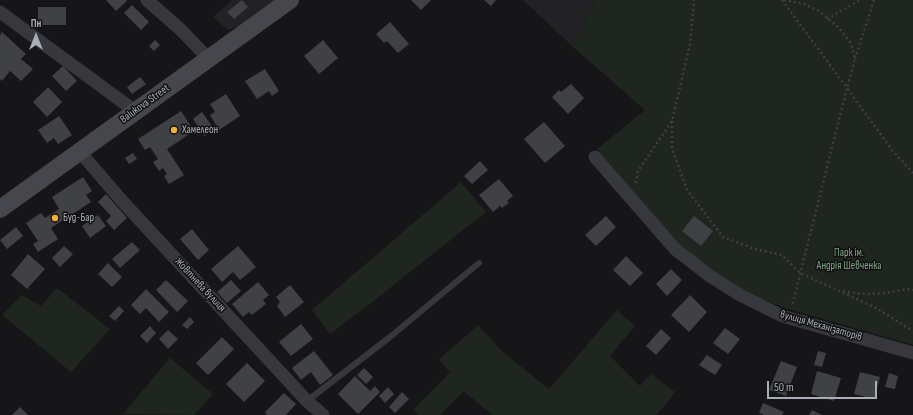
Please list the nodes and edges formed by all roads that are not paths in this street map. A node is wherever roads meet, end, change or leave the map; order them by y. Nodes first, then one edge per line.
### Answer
1 (147, 0) edge
2 (290, 0) edge
3 (0, 12) edge
4 (208, 58) junction
5 (135, 111) junction
6 (80, 152) junction
7 (595, 157) dead end
8 (0, 209) edge
9 (479, 263) dead end
10 (913, 353) edge
11 (307, 401) junction
12 (323, 415) edge

1 - 4 street
2 - 4 main road, Balukova Street
3 - 5 street
4 - 5 main road, Balukova Street
5 - 6 main road, Balukova Street
6 - 8 main road, Balukova Street
6 - 11 street, Жовтнева вулиця
7 - 10 street, вулиця Механізаторів
9 - 11 lane
11 - 12 street, Жовтнева вулиця

